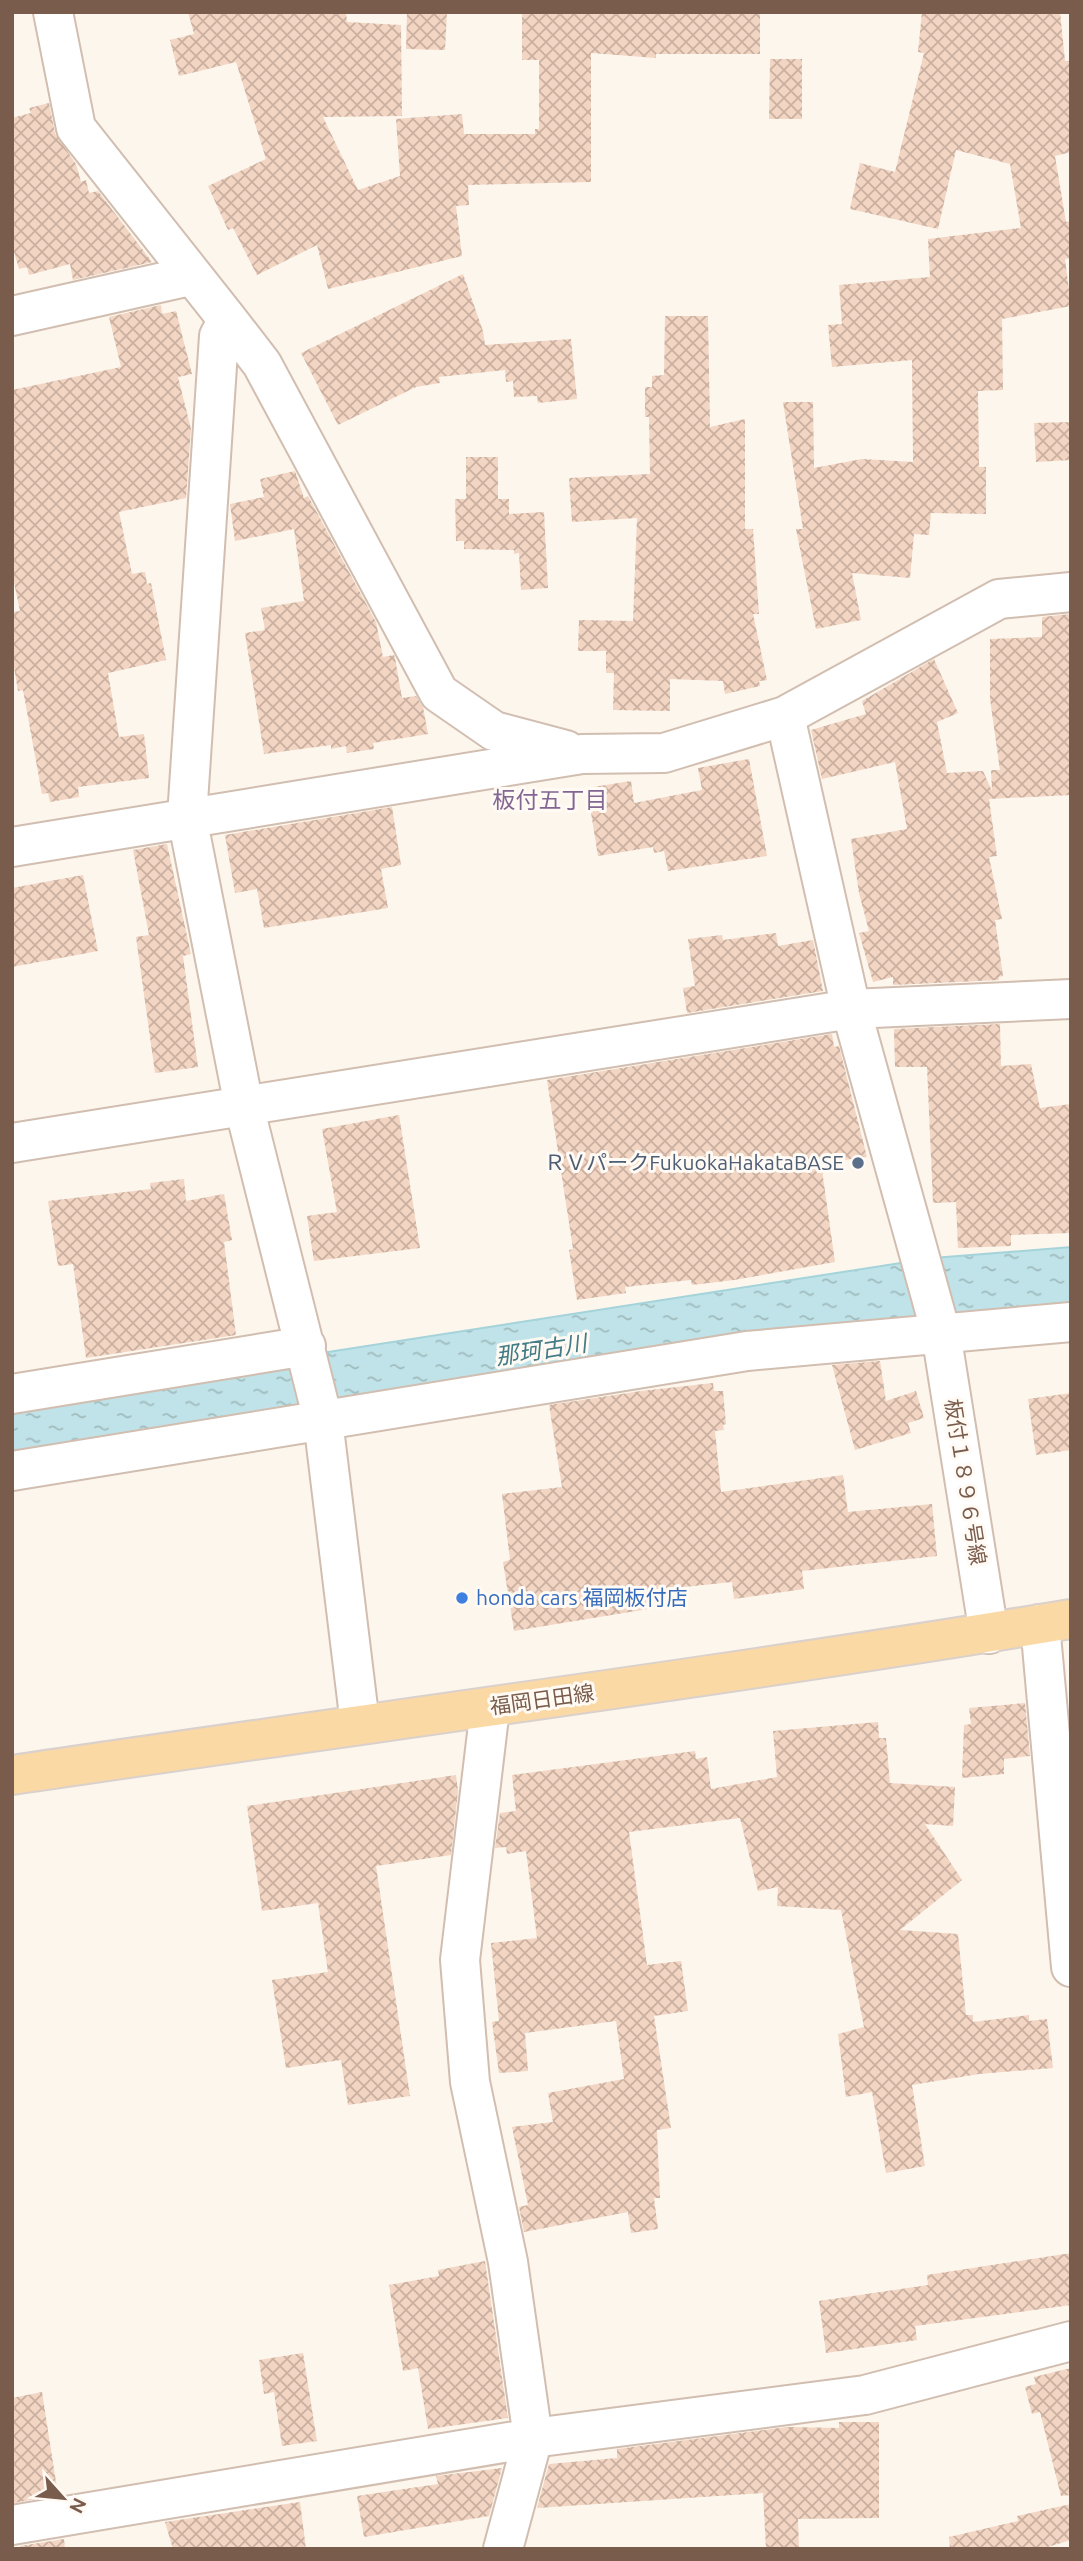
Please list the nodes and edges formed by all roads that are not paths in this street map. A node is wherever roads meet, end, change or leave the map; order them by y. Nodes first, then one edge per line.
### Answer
1 (53, 12) edge
2 (190, 276) junction
3 (12, 316) edge
4 (228, 320) junction
5 (1071, 592) edge
6 (785, 716) junction
7 (582, 754) junction
8 (187, 817) junction
9 (12, 847) edge
10 (1071, 999) edge
11 (851, 1009) junction
12 (244, 1106) junction
13 (12, 1143) edge
14 (1071, 1322) edge
15 (940, 1331) junction
16 (306, 1346) junction
17 (12, 1394) edge
18 (323, 1420) junction
19 (12, 1471) edge
20 (1056, 1622) edge
21 (989, 1634) junction
22 (490, 1708) junction
23 (360, 1724) junction
24 (12, 1775) edge
25 (1071, 1967) edge
26 (1071, 2341) edge
27 (533, 2438) junction
28 (12, 2525) edge
29 (503, 2549) edge

1 - 2 street
2 - 3 street
2 - 4 street
4 - 7 street
4 - 8 street
5 - 6 street
6 - 7 street
6 - 11 street
7 - 8 street
8 - 9 street
8 - 12 street
10 - 11 street
11 - 12 street
11 - 15 street, 板付１８９６号線
12 - 13 street
12 - 16 street
14 - 15 street
15 - 18 street
15 - 21 street, 板付１８９６号線
16 - 17 street
16 - 18 street
18 - 19 street
18 - 23 street
20 - 21 main road, 福岡日田線
20 - 25 street
21 - 22 main road, 福岡日田線
22 - 23 main road, 福岡日田線
22 - 27 street
23 - 24 main road, 福岡日田線
26 - 27 street
27 - 28 street
27 - 29 street

